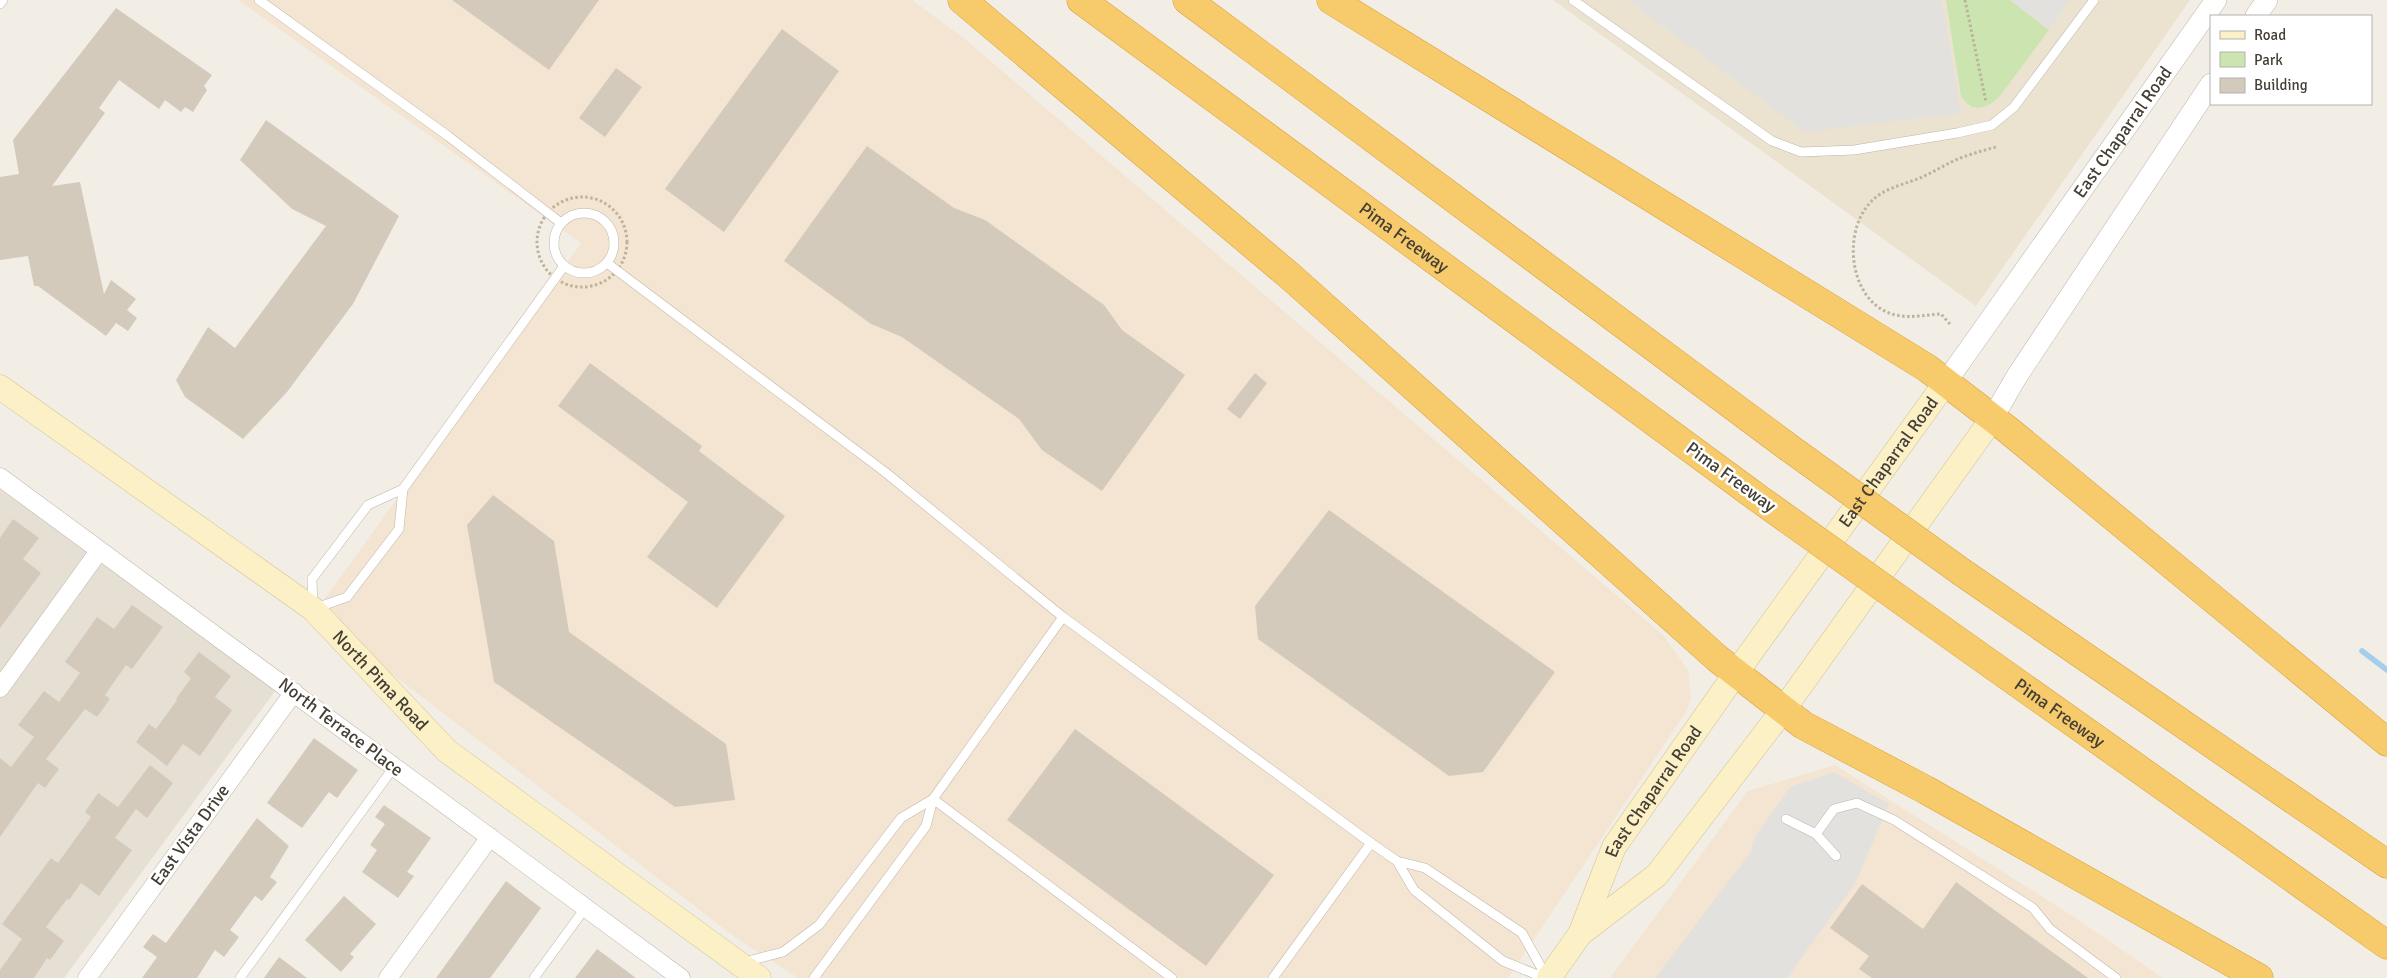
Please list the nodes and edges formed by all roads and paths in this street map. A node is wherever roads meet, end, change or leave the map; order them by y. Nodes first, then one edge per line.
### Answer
1 (3, 0) edge
2 (259, 0) edge
3 (962, 0) edge
4 (1081, 0) edge
5 (1187, 0) edge
6 (1331, 0) edge
7 (1573, 0) edge
8 (1965, 0) edge
9 (2094, 0) edge
10 (2216, 0) edge
11 (2267, 0) edge
12 (0, 4) edge
13 (2257, 15) edge
14 (2210, 86) edge
15 (1986, 102) dead end
16 (1996, 147) dead end
17 (547, 213) junction
18 (561, 223) junction
19 (607, 263) junction
20 (564, 266) junction
21 (617, 270) junction
22 (556, 279) junction
23 (1950, 324) dead end
24 (1946, 382) junction
25 (0, 387) edge
26 (1992, 419) junction
27 (0, 477) edge
28 (403, 489) junction
29 (99, 551) junction
30 (314, 609) junction
31 (1063, 618) junction
32 (1736, 673) junction
33 (0, 688) edge
34 (294, 692) junction
35 (1783, 710) junction
36 (2387, 742) edge
37 (394, 767) junction
38 (932, 799) junction
39 (1786, 820) dead end
40 (1816, 834) junction
41 (490, 837) junction
42 (1371, 843) junction
43 (1836, 856) dead end
44 (1397, 861) junction
45 (2387, 864) edge
46 (586, 906) junction
47 (1580, 934) junction
48 (2387, 945) edge
49 (739, 963) junction
50 (87, 978) edge
51 (240, 978) edge
52 (388, 978) edge
53 (534, 978) edge
54 (681, 978) edge
55 (759, 978) edge
56 (814, 978) edge
57 (1172, 978) edge
58 (1273, 978) edge
59 (1547, 978) edge
60 (2116, 978) edge
61 (2259, 978) edge

1 - 12 lane
2 - 17 lane
3 - 32 highway
4 - 48 highway, Pima Freeway, bridge
5 - 45 highway, bridge
6 - 24 highway
7 - 9 lane
8 - 15 path
10 - 24 street, East Chaparral Road
11 - 13 street
14 - 26 street, East Chaparral Road
16 - 23 path
17 - 18 lane
17 - 21 path
17 - 22 path
18 - 19 lane
18 - 20 lane
19 - 20 lane
19 - 21 lane
20 - 22 lane
21 - 22 path
21 - 31 lane
22 - 28 lane
24 - 26 highway
24 - 32 main road, East Chaparral Road
25 - 30 main road, North Pima Road
26 - 35 main road, East Chaparral Road
26 - 36 highway
27 - 29 street, North Terrace Place
28 - 30 lane
28 - 30 lane
29 - 33 street
29 - 34 street, North Terrace Place
30 - 49 main road, North Pima Road
31 - 38 lane
31 - 42 lane
32 - 35 highway
32 - 47 main road, East Chaparral Road
34 - 37 street, North Terrace Place
34 - 50 street, East Vista Drive
35 - 47 main road, East Chaparral Road
35 - 61 highway
37 - 41 street, North Terrace Place
37 - 51 lane
38 - 49 lane
38 - 56 lane
38 - 57 lane
39 - 40 lane
40 - 43 lane
40 - 60 lane
41 - 46 street, North Terrace Place
41 - 52 street
42 - 44 lane
42 - 58 lane
44 - 59 lane
44 - 59 lane
46 - 53 lane
46 - 54 street, North Terrace Place
47 - 59 main road, East Chaparral Road
49 - 55 main road, North Pima Road

